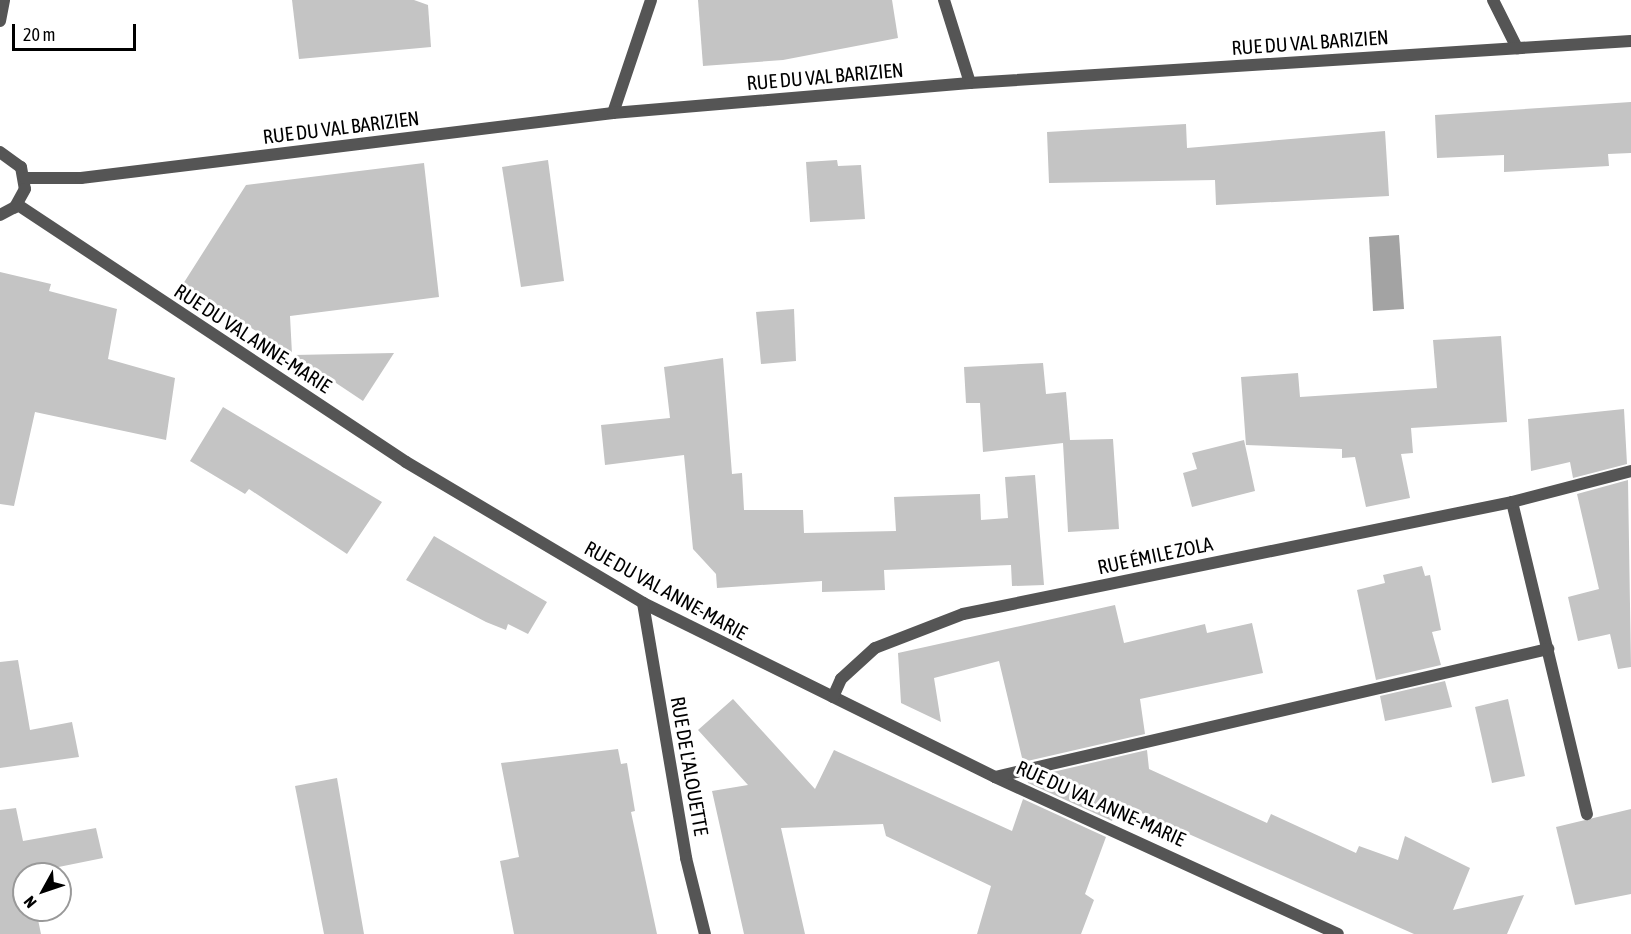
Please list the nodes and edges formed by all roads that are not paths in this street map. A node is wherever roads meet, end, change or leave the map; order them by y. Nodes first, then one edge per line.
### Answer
1 (4, 0) edge
2 (651, 0) edge
3 (944, 0) edge
4 (1493, 0) edge
5 (0, 21) edge
6 (1631, 41) edge
7 (1517, 48) junction
8 (970, 83) junction
9 (613, 113) junction
10 (0, 152) edge
11 (25, 178) junction
12 (18, 205) junction
13 (0, 215) edge
14 (1631, 471) edge
15 (1512, 502) junction
16 (643, 603) junction
17 (1548, 649) junction
18 (833, 697) junction
19 (995, 777) junction
20 (1587, 814) dead end
21 (705, 934) edge
22 (1338, 934) edge

1 - 5 street
2 - 9 street
3 - 8 street
4 - 7 street
6 - 7 street, RUE DU VAL BARIZIEN
7 - 8 street, RUE DU VAL BARIZIEN
8 - 9 street, RUE DU VAL BARIZIEN
9 - 11 street, RUE DU VAL BARIZIEN
10 - 11 street
11 - 12 street
12 - 13 street
12 - 16 street, RUE DU VAL ANNE-MARIE
14 - 15 street, RUE ÉMILE ZOLA
15 - 17 street
15 - 18 street, RUE ÉMILE ZOLA
16 - 18 street, RUE DU VAL ANNE-MARIE
16 - 21 street, RUE DE L'ALOUETTE
17 - 19 street
17 - 20 street
18 - 19 street, RUE DU VAL ANNE-MARIE
19 - 22 street, RUE DU VAL ANNE-MARIE

